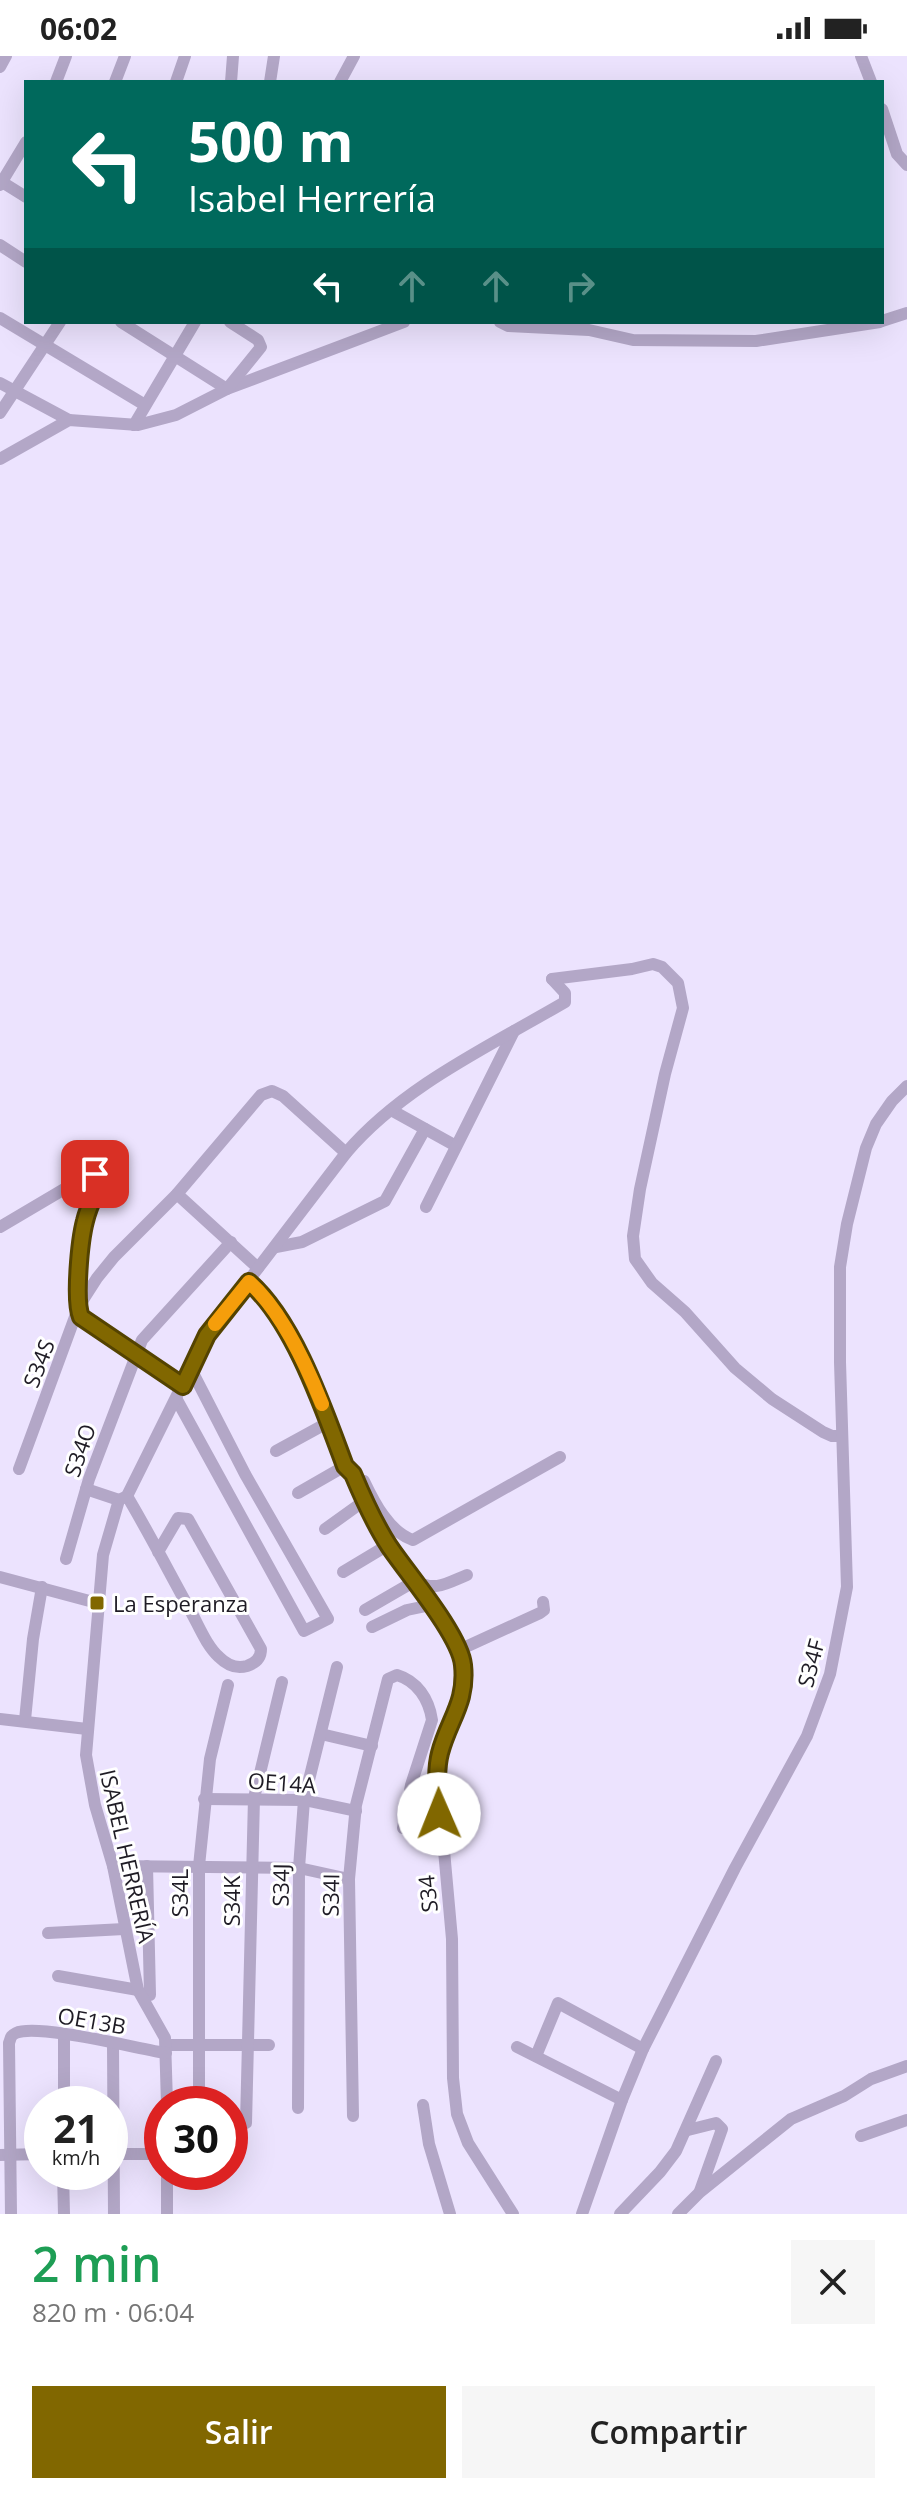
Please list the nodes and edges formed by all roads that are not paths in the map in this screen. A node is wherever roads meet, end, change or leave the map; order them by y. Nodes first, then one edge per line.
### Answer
1 (6, 56) edge
2 (66, 56) edge
3 (125, 56) edge
4 (185, 56) edge
5 (233, 56) edge
6 (274, 56) edge
7 (354, 56) edge
8 (861, 56) edge
9 (0, 67) edge
10 (57, 80) edge
11 (116, 80) edge
12 (177, 80) edge
13 (231, 80) edge
14 (270, 80) edge
15 (341, 80) edge
16 (870, 80) edge
17 (884, 115) edge
18 (24, 145) edge
19 (907, 165) edge
20 (1, 184) edge
21 (24, 196) edge
22 (0, 245) edge
23 (24, 261) edge
24 (907, 313) edge
25 (0, 318) edge
26 (884, 321) edge
27 (59, 324) edge
28 (124, 324) edge
29 (194, 324) edge
30 (233, 324) edge
31 (399, 324) edge
32 (504, 324) edge
33 (868, 324) edge
34 (45, 347) junction
35 (177, 357) junction
36 (0, 383) edge
37 (227, 389) junction
38 (15, 392) junction
39 (145, 405) junction
40 (0, 413) edge
41 (69, 420) junction
42 (134, 425) junction
43 (0, 459) edge
44 (514, 1031) junction
45 (907, 1086) edge
46 (892, 1101) junction
47 (907, 1104) edge
48 (391, 1110) junction
49 (425, 1129) junction
50 (456, 1146) junction
51 (346, 1153) junction
52 (177, 1194) junction
53 (426, 1207) dead end
54 (0, 1227) edge
55 (231, 1242) junction
56 (276, 1247) junction
57 (258, 1268) junction
58 (249, 1282) junction
59 (79, 1306) junction
60 (135, 1356) junction
61 (191, 1369) junction
62 (183, 1386) junction
63 (177, 1400) junction
64 (329, 1422) junction
65 (842, 1436) junction
66 (276, 1451) dead end
67 (560, 1457) dead end
68 (19, 1469) dead end
69 (349, 1470) junction
70 (86, 1489) junction
71 (298, 1493) dead end
72 (123, 1498) junction
73 (364, 1501) junction
74 (325, 1529) dead end
75 (388, 1545) junction
76 (158, 1552) junction
77 (66, 1559) dead end
78 (343, 1572) dead end
79 (467, 1575) dead end
80 (0, 1577) edge
81 (415, 1581) junction
82 (42, 1587) junction
83 (543, 1602) dead end
84 (97, 1603) junction
85 (431, 1605) junction
86 (365, 1610) dead end
87 (372, 1627) dead end
88 (459, 1650) junction
89 (337, 1667) dead end
90 (282, 1682) dead end
91 (228, 1685) dead end
92 (0, 1719) edge
93 (25, 1720) junction
94 (87, 1729) junction
95 (321, 1734) junction
96 (372, 1746) junction
97 (254, 1798) junction
98 (204, 1799) junction
99 (304, 1800) junction
100 (356, 1811) junction
101 (403, 1828) dead end
102 (113, 1866) junction
103 (147, 1866) junction
104 (199, 1866) junction
105 (251, 1867) junction
106 (299, 1868) junction
107 (349, 1879) junction
108 (124, 1929) junction
109 (48, 1933) dead end
110 (58, 1976) dead end
111 (144, 1993) junction
112 (64, 2034) junction
113 (113, 2044) junction
114 (250, 2044) junction
115 (200, 2045) junction
116 (269, 2045) dead end
117 (517, 2047) dead end
118 (166, 2049) junction
119 (643, 2049) junction
120 (536, 2056) junction
121 (716, 2061) dead end
122 (907, 2066) edge
123 (64, 2086) edge
124 (113, 2086) edge
125 (167, 2086) edge
126 (199, 2086) edge
127 (248, 2086) edge
128 (622, 2100) junction
129 (423, 2105) dead end
130 (298, 2108) dead end
131 (353, 2116) dead end
132 (907, 2120) edge
133 (688, 2130) junction
134 (861, 2136) dead end
135 (6, 2154) edge
136 (63, 2190) edge
137 (113, 2190) edge
138 (167, 2190) edge
139 (700, 2192) junction
140 (11, 2214) edge
141 (64, 2214) edge
142 (114, 2214) edge
143 (167, 2214) edge
144 (450, 2214) edge
145 (513, 2214) edge
146 (582, 2214) edge
147 (620, 2214) edge
148 (678, 2214) edge

1 - 9 street
2 - 10 street
3 - 11 street
4 - 12 street
5 - 13 street
6 - 14 street
7 - 15 street
8 - 16 street
17 - 19 street
18 - 20 street
20 - 21 street
22 - 23 street
24 - 26 street
25 - 34 street
27 - 34 street
28 - 35 street
29 - 35 street
30 - 37 street
31 - 37 street
32 - 33 street
34 - 38 street
34 - 39 street
35 - 37 street
35 - 39 street
36 - 38 street
37 - 42 street
38 - 40 street
38 - 41 street
39 - 42 street
41 - 42 street
41 - 43 street
44 - 48 street, ISABEL HERRERÍA
44 - 50 street
44 - 65 street, ISABEL HERRERÍA
45 - 46 street, S34F
46 - 47 street
46 - 65 street, S34F
48 - 49 street
48 - 51 street, ISABEL HERRERÍA
49 - 50 street
49 - 56 street
50 - 53 street
51 - 52 street, S34S
51 - 56 street, ISABEL HERRERÍA
52 - 55 street
52 - 59 street, S34S
54 - 59 street
55 - 57 street
55 - 60 street, S34O
56 - 57 street, ISABEL HERRERÍA
57 - 58 street, ISABEL HERRERÍA
58 - 61 street, ISABEL HERRERÍA
58 - 64 street, S34
59 - 60 street
59 - 68 street, S34S
60 - 62 street
60 - 70 street, S34O
61 - 62 street, ISABEL HERRERÍA
61 - 63 street
62 - 63 street, ISABEL HERRERÍA
63 - 72 street, ISABEL HERRERÍA
64 - 66 street
64 - 69 street, S34
65 - 119 street, S34F
67 - 69 street
69 - 71 street
69 - 73 street, S34
70 - 72 street
70 - 77 street, S34O
72 - 76 street
72 - 84 street, ISABEL HERRERÍA
73 - 74 street
73 - 75 street, S34
75 - 78 street
75 - 81 street, S34
76 - 76 street
79 - 81 street
80 - 82 street
81 - 85 street, S34
81 - 86 street
82 - 84 street
82 - 93 street
83 - 88 street
84 - 94 street, ISABEL HERRERÍA
85 - 87 street
85 - 88 street, S34
88 - 145 street, S34
89 - 95 street, S34J
90 - 97 street, S34K
91 - 98 street, S34L
92 - 93 street
93 - 94 street
94 - 102 street, ISABEL HERRERÍA
95 - 96 street
95 - 99 street, S34J
96 - 100 street, S34I
96 - 101 street, S34I
97 - 98 street, OE14A
97 - 99 street, OE14A
97 - 105 street, S34K
98 - 104 street, S34L
99 - 100 street, OE14A
99 - 106 street, S34J
100 - 107 street, S34I
102 - 103 street
102 - 108 street, ISABEL HERRERÍA
103 - 104 street
103 - 111 street
104 - 105 street
104 - 115 street, S34L
105 - 106 street
105 - 114 street, S34K
106 - 107 street
106 - 130 street, S34J
107 - 131 street, S34I
108 - 109 street
108 - 111 street, ISABEL HERRERÍA
110 - 111 street
111 - 118 street, ISABEL HERRERÍA
112 - 113 street, OE13B
112 - 123 street
112 - 135 street, OE13B
113 - 118 street, OE13B
113 - 124 street
114 - 115 street, OE13B
114 - 116 street, OE13B
114 - 127 street, S34K
115 - 118 street, OE13B
115 - 126 street, S34L
117 - 120 street
118 - 125 street, ISABEL HERRERÍA
119 - 120 street
119 - 128 street, S34F
120 - 128 street
121 - 133 street
122 - 139 street
128 - 146 street, S34F
129 - 144 street
132 - 134 street
133 - 139 street
133 - 147 street
135 - 140 street
136 - 141 street
137 - 142 street
138 - 143 street
139 - 148 street

